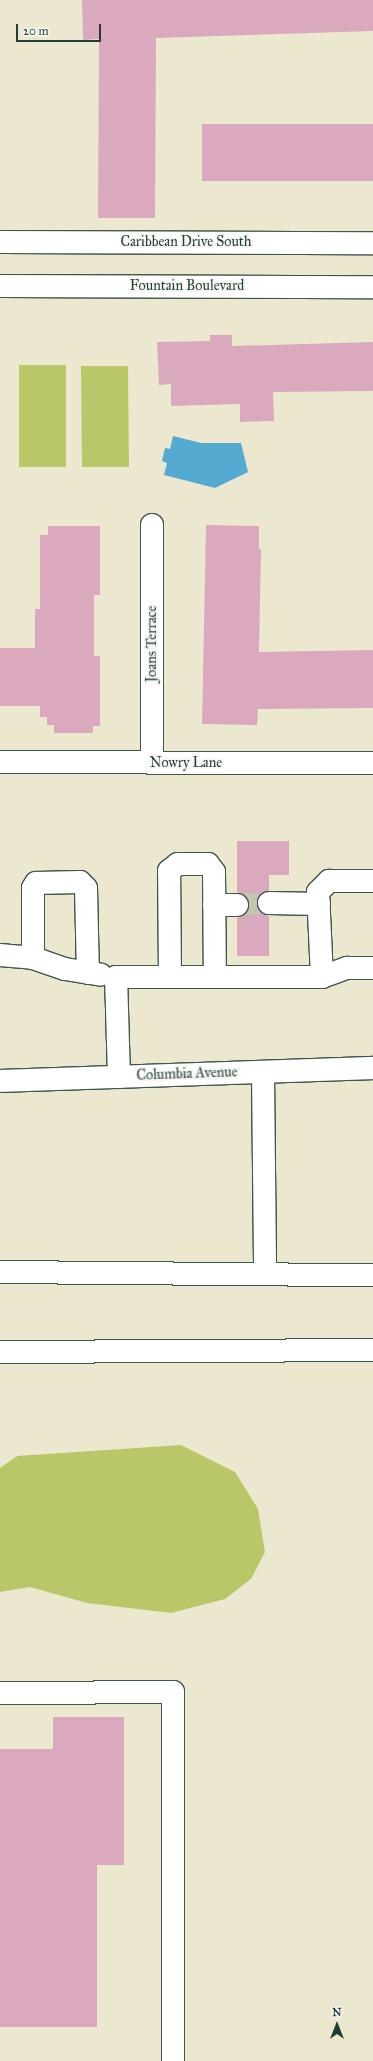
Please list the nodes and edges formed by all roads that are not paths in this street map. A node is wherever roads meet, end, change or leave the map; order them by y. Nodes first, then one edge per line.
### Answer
1 (0, 242) edge
2 (373, 243) edge
3 (0, 286) edge
4 (373, 287) edge
5 (152, 525) dead end
6 (0, 762) edge
7 (152, 763) junction
8 (373, 763) edge
9 (373, 881) edge
10 (269, 903) tunnel mouth
11 (319, 904) junction
12 (214, 905) junction
13 (237, 905) tunnel mouth
14 (0, 955) edge
15 (33, 958) junction
16 (373, 968) edge
17 (88, 973) junction
18 (116, 977) junction
19 (170, 977) junction
20 (215, 977) junction
21 (322, 977) junction
22 (373, 1068) edge
23 (263, 1072) junction
24 (119, 1077) junction
25 (0, 1081) edge
26 (0, 1272) edge
27 (265, 1273) junction
28 (373, 1275) edge
29 (373, 1350) edge
30 (0, 1352) edge
31 (0, 1692) edge
32 (173, 2061) edge

1 - 2 street, Caribbean Drive South
3 - 4 street, Fountain Boulevard
5 - 7 street, Joans Terrace
6 - 7 street, Nowry Lane
7 - 8 street, Nowry Lane
9 - 11 street
10 - 11 street
11 - 21 street
12 - 13 street
12 - 19 street
12 - 20 street
14 - 15 street
15 - 17 street
15 - 17 street
16 - 21 street
17 - 18 street
18 - 19 street
18 - 24 street
19 - 20 street
20 - 21 street
22 - 23 street, Columbia Avenue
23 - 24 street, Columbia Avenue
23 - 27 street
24 - 25 street, Columbia Avenue
26 - 27 street
27 - 28 street
29 - 30 street
31 - 32 street

